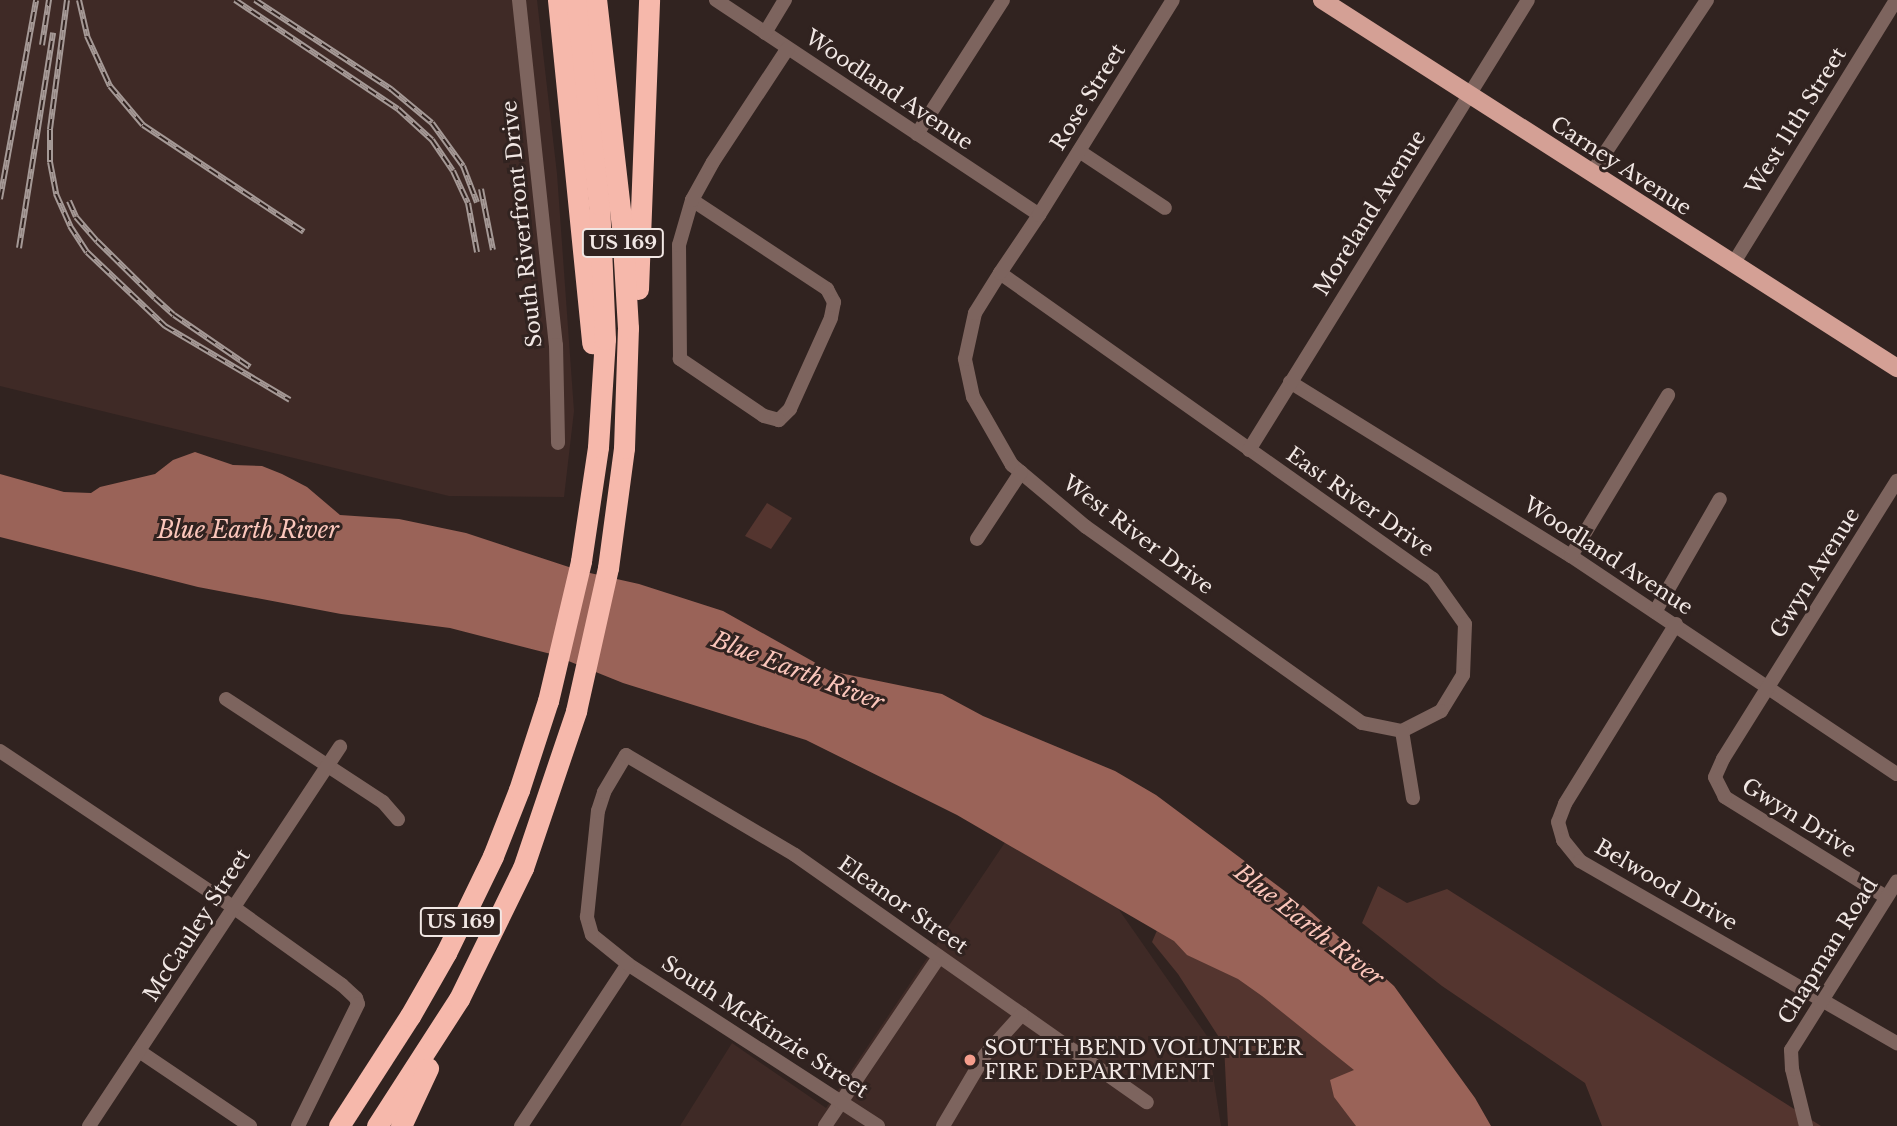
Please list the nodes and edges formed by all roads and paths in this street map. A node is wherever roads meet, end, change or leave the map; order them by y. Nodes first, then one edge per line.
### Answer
1 (519, 0) edge
2 (558, 0) edge
3 (576, 0) edge
4 (596, 0) edge
5 (649, 0) edge
6 (716, 0) edge
7 (785, 0) edge
8 (1003, 0) edge
9 (1173, 0) edge
10 (1322, 0) edge
11 (1528, 0) edge
12 (1707, 0) edge
13 (1896, 0) edge
14 (765, 33) junction
15 (788, 48) junction
16 (1469, 95) junction
17 (917, 134) junction
18 (1079, 151) junction
19 (1591, 174) junction
20 (692, 201) junction
21 (1165, 208) dead end
22 (1039, 215) junction
23 (1733, 264) junction
24 (1000, 273) junction
25 (1897, 368) edge
26 (1290, 382) junction
27 (1668, 395) dead end
28 (627, 409) junction
29 (558, 443) dead end
30 (598, 447) junction
31 (1249, 450) junction
32 (1021, 472) junction
33 (1897, 481) edge
34 (1720, 499) dead end
35 (977, 539) dead end
36 (1571, 556) junction
37 (1655, 611) junction
38 (1675, 624) junction
39 (1769, 688) junction
40 (226, 699) dead end
41 (1402, 731) junction
42 (340, 747) dead end
43 (0, 751) edge
44 (626, 755) joint
45 (327, 765) junction
46 (1897, 774) edge
47 (1413, 798) dead end
48 (398, 819) dead end
49 (1897, 881) edge
50 (1886, 897) junction
51 (233, 906) junction
52 (939, 957) junction
53 (628, 964) junction
54 (1821, 998) junction
55 (459, 999) junction
56 (1022, 1014) junction
57 (1897, 1042) edge
58 (139, 1051) junction
59 (842, 1100) junction
60 (1147, 1102) dead end
61 (89, 1126) edge
62 (250, 1126) edge
63 (298, 1126) edge
64 (339, 1126) edge
65 (377, 1126) edge
66 (401, 1126) edge
67 (521, 1126) edge
68 (825, 1126) edge
69 (878, 1126) edge
70 (943, 1126) edge
71 (1806, 1126) edge

1 - 29 street, South Riverfront Drive
2 - 30 highway
3 - 30 highway, US 169
4 - 28 highway, US 169
5 - 28 highway
6 - 14 street, Woodland Avenue
7 - 14 street
8 - 17 street
9 - 18 street, Rose Street
10 - 16 main road, Carney Avenue
11 - 16 street, Moreland Avenue
12 - 19 street
13 - 23 street, West 11th Street
14 - 15 street, Woodland Avenue
15 - 17 street, Woodland Avenue
15 - 20 street
16 - 19 main road, Carney Avenue
16 - 26 street, Moreland Avenue
17 - 22 street, Woodland Avenue
18 - 21 street
18 - 22 street, Rose Street
19 - 23 main road, Carney Avenue
20 - 20 street
22 - 24 street, West River Drive
23 - 25 main road, Carney Avenue
24 - 31 street
24 - 32 street, West River Drive
26 - 31 street, Moreland Avenue
26 - 36 street, Woodland Avenue
27 - 36 street
28 - 55 highway, US 169
30 - 64 highway, US 169
31 - 41 street, East River Drive
32 - 35 street
32 - 41 street, West River Drive
33 - 39 street, Gwyn Avenue
34 - 37 street
36 - 37 street, Woodland Avenue
37 - 38 street, Woodland Avenue
38 - 39 street, Woodland Avenue
38 - 54 street, Belwood Drive
39 - 46 street, Woodland Avenue
39 - 50 street, Gwyn Drive
40 - 45 street
41 - 47 street
42 - 45 street, McCauley Street
43 - 51 street
44 - 52 street, Eleanor Street
44 - 53 street, South McKinzie Street
45 - 48 street
45 - 51 street, McCauley Street
49 - 50 street, Chapman Road
50 - 54 street, Chapman Road
51 - 58 street, McCauley Street
51 - 63 street
52 - 56 street, Eleanor Street
52 - 59 street
53 - 59 street, South McKinzie Street
53 - 67 street
54 - 57 street, Belwood Drive
54 - 71 street, Chapman Road
55 - 65 highway, US 169
55 - 66 highway
56 - 60 street, Eleanor Street
56 - 70 street
58 - 61 street, McCauley Street
58 - 62 street
59 - 68 street
59 - 69 street, South McKinzie Street

